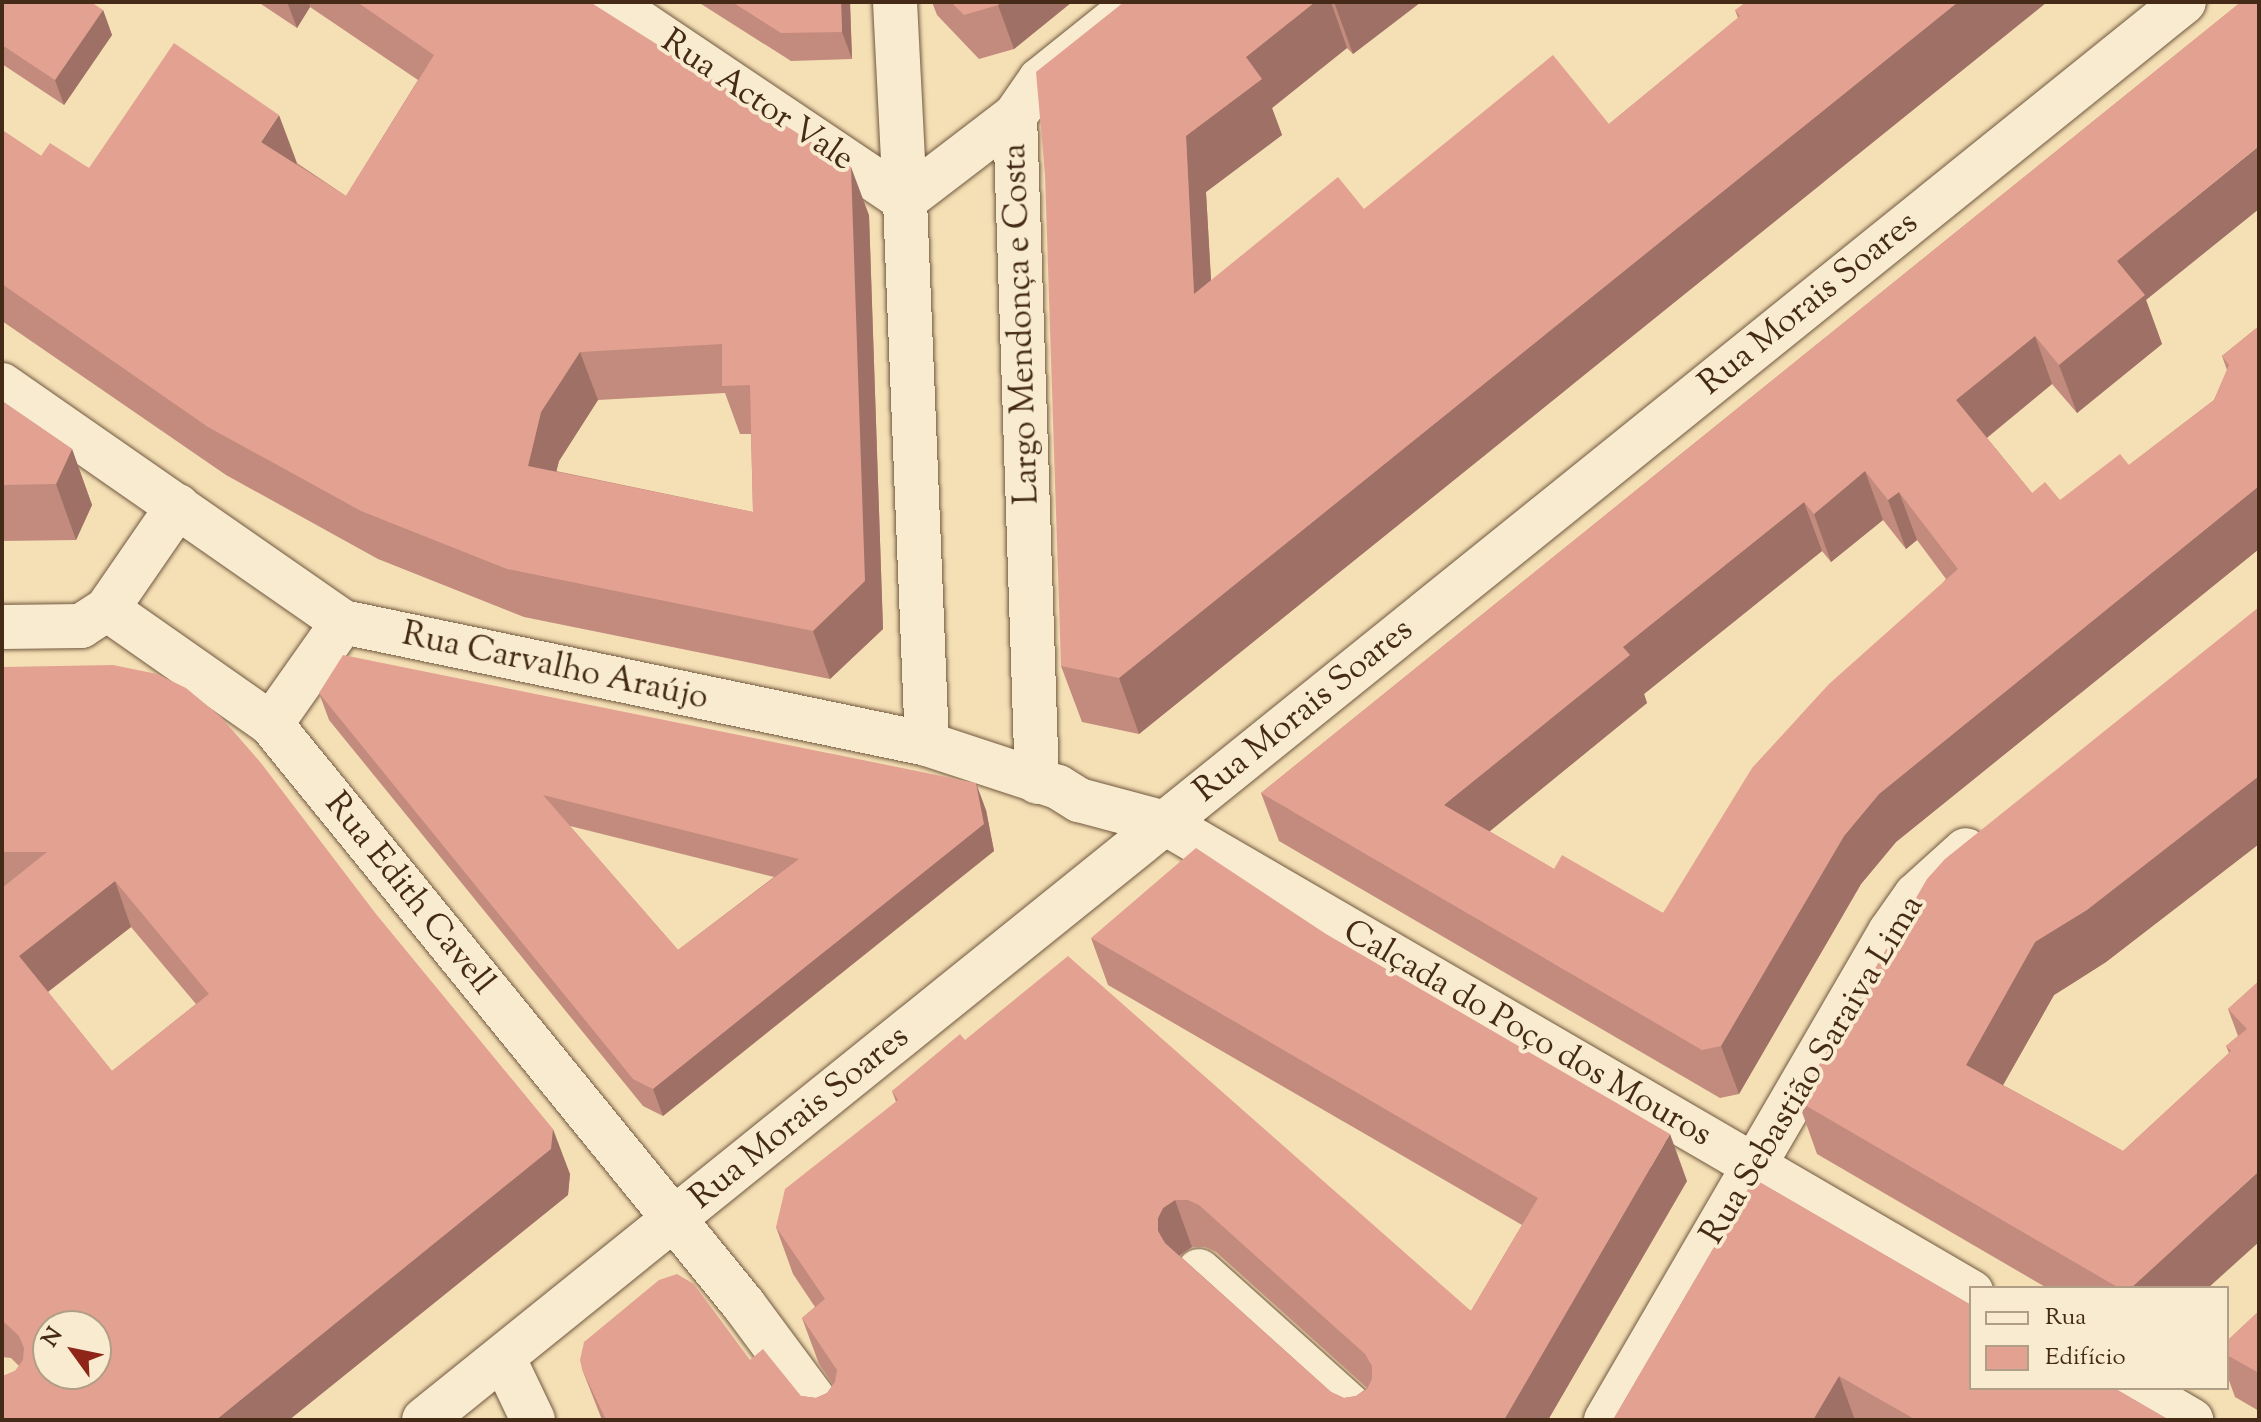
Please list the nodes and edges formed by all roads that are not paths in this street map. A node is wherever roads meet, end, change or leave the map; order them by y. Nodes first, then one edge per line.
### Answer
1 (610, 2) edge
2 (895, 2) edge
3 (1137, 2) edge
4 (2184, 2) edge
5 (1015, 116) junction
6 (905, 200) junction
7 (2, 385) edge
8 (178, 506) junction
9 (107, 609) junction
10 (343, 622) junction
11 (2, 627) edge
12 (271, 724) junction
13 (927, 744) junction
14 (1037, 782) junction
15 (1165, 823) junction
16 (1998, 823) edge
17 (1754, 1166) junction
18 (674, 1219) junction
19 (1199, 1271) edge
20 (1969, 1291) edge
21 (503, 1357) junction
22 (2142, 1390) edge
23 (2189, 1406) edge
24 (424, 1420) edge
25 (533, 1420) edge
26 (829, 1420) edge
27 (1365, 1420) edge
28 (1606, 1420) edge

1 - 6 street, Rua Actor Vale
2 - 6 street
3 - 5 street
4 - 15 street, Rua Morais Soares
5 - 6 street, Largo Mendonça e Costa
5 - 14 street, Largo Mendonça e Costa
6 - 13 street
7 - 8 street, Rua Carvalho Araújo
8 - 9 street
8 - 10 street, Rua Carvalho Araújo
9 - 11 street
9 - 12 street, Rua Edith Cavell
10 - 12 street
10 - 13 street, Rua Carvalho Araújo
12 - 18 street, Rua Edith Cavell
13 - 14 street, Rua Carvalho Araújo
14 - 15 street, Rua Carvalho Araújo
15 - 17 street, Calçada do Poço dos Mouros
15 - 18 street, Rua Morais Soares
16 - 17 street, Rua Sebastião Saraiva Lima
17 - 20 street, Calçada do Poço dos Mouros
17 - 28 street, Rua Sebastião Saraiva Lima
18 - 21 street, Rua Morais Soares
18 - 26 street, Rua Edith Cavell
19 - 27 street
21 - 24 street, Rua Morais Soares
21 - 25 street
22 - 23 street

